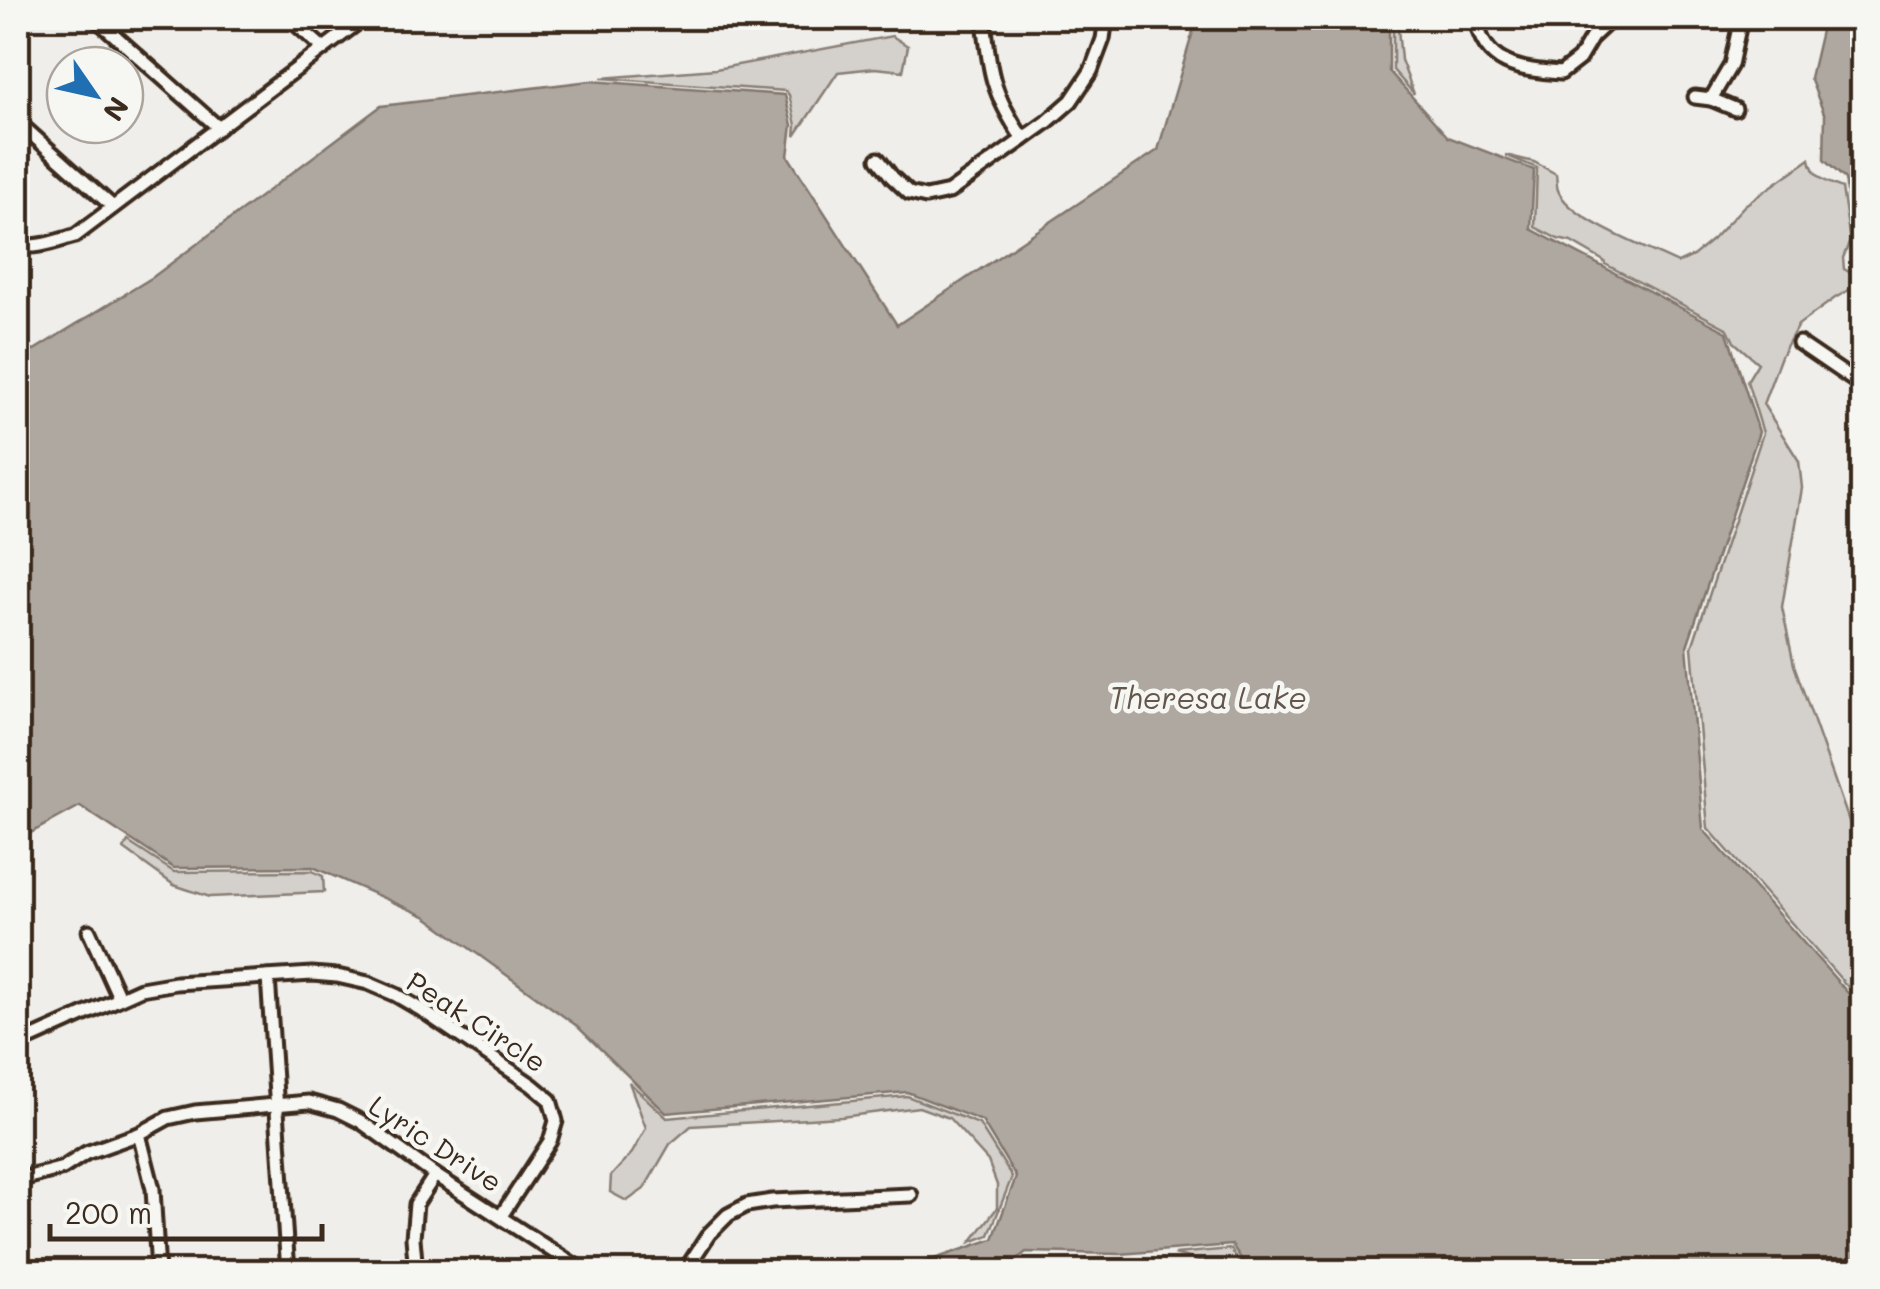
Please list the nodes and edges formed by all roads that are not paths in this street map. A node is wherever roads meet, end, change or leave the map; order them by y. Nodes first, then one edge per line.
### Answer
1 (95, 18) edge
2 (289, 18) edge
3 (364, 18) edge
4 (984, 18) edge
5 (1106, 18) edge
6 (1476, 18) edge
7 (1626, 18) edge
8 (1741, 18) edge
9 (323, 48) junction
10 (1695, 97) dead end
11 (1712, 99) junction
12 (1734, 109) dead end
13 (18, 122) edge
14 (219, 128) junction
15 (1023, 139) junction
16 (878, 159) dead end
17 (114, 207) junction
18 (18, 245) edge
19 (1799, 343) dead end
20 (1862, 386) edge
21 (89, 931) dead end
22 (268, 978) junction
23 (119, 997) junction
24 (18, 1044) edge
25 (278, 1105) junction
26 (138, 1134) junction
27 (436, 1174) junction
28 (18, 1180) edge
29 (911, 1195) dead end
30 (501, 1216) junction
31 (158, 1272) edge
32 (288, 1272) edge
33 (416, 1272) edge
34 (585, 1272) edge
35 (684, 1272) edge

1 - 14 street
2 - 9 street
3 - 9 street
4 - 15 street
5 - 15 street
6 - 7 street
8 - 11 street
9 - 14 street
10 - 11 street
11 - 12 street
13 - 17 street
14 - 17 street
15 - 16 street
17 - 18 street
19 - 20 street
21 - 23 street
22 - 23 street, Peak Circle
22 - 25 street
22 - 30 street, Peak Circle
23 - 24 street, Peak Circle
25 - 26 street, Lyric Drive
25 - 27 street, Lyric Drive
25 - 32 street
26 - 28 street, Lyric Drive
26 - 31 street
27 - 30 street, Lyric Drive
27 - 33 street
29 - 35 street
30 - 34 street, Lyric Drive

